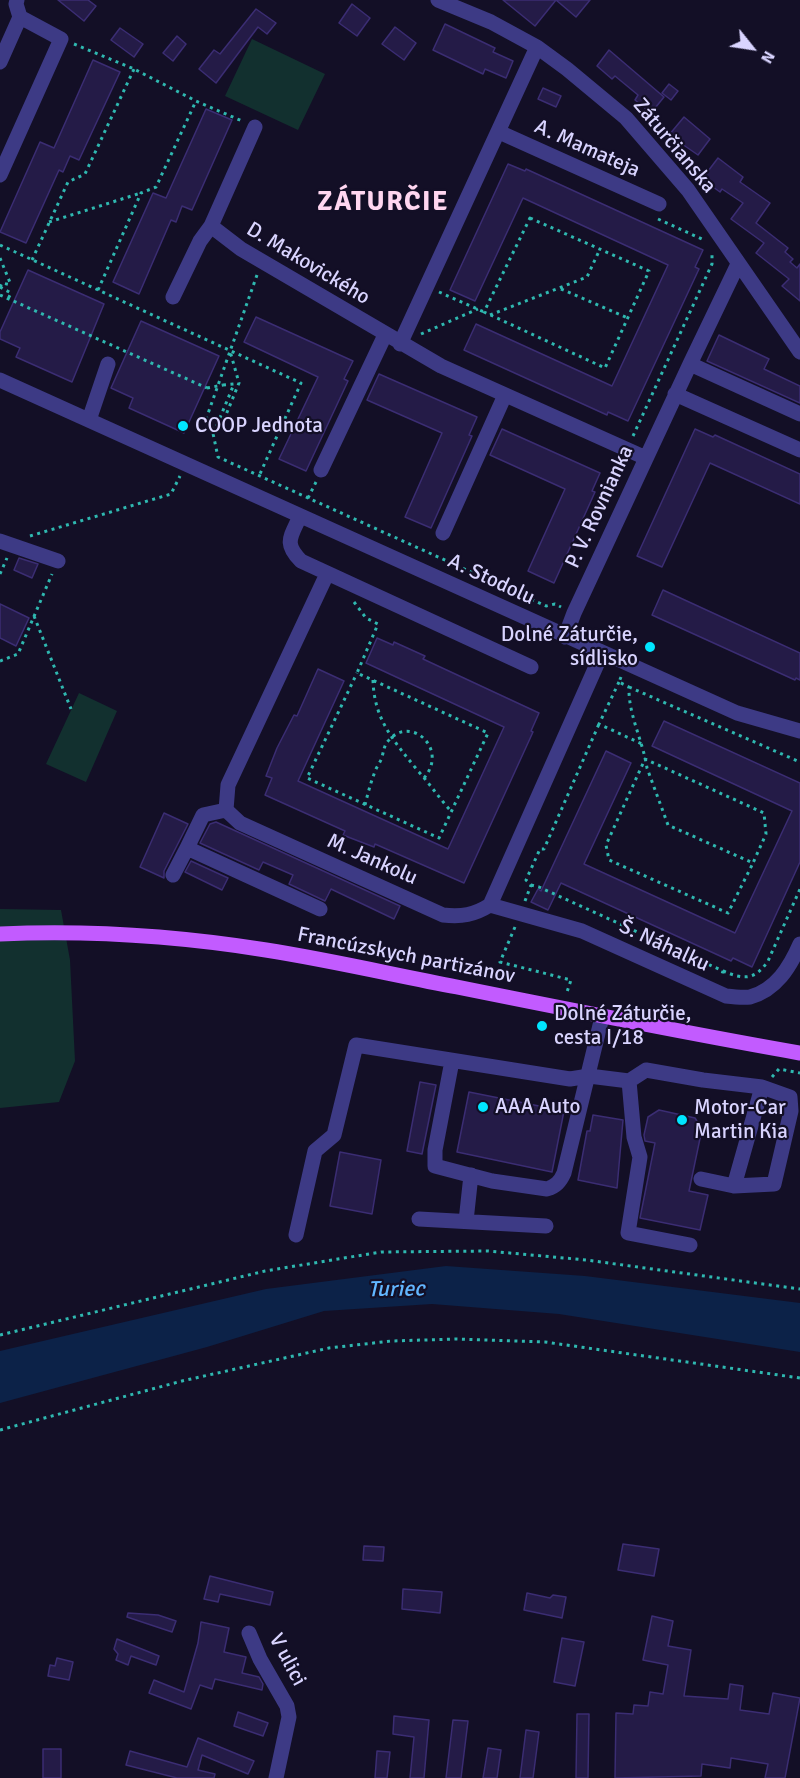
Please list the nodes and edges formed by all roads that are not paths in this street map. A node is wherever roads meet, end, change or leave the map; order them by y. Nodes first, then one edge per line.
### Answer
1 (17, 0) edge
2 (438, 0) edge
3 (20, 17) junction
4 (537, 47) junction
5 (0, 62) edge
6 (255, 127) road end
7 (499, 132) junction
8 (0, 175) edge
9 (654, 209) road end
10 (211, 226) junction
11 (738, 264) junction
12 (173, 297) dead end
13 (385, 335) junction
14 (400, 344) junction
15 (800, 352) edge
16 (108, 364) dead end
17 (690, 364) junction
18 (0, 380) edge
19 (675, 394) junction
20 (505, 395) junction
21 (800, 414) edge
22 (89, 420) junction
23 (800, 450) edge
24 (646, 458) junction
25 (321, 470) dead end
26 (300, 516) junction
27 (443, 533) dead end
28 (7, 543) edge
29 (58, 561) road end
30 (327, 574) junction
31 (565, 637) junction
32 (602, 653) junction
33 (531, 667) dead end
34 (800, 731) edge
35 (226, 810) junction
36 (187, 848) junction
37 (173, 875) dead end
38 (490, 905) junction
39 (320, 909) dead end
40 (0, 934) edge
41 (800, 944) edge
42 (603, 1017) junction
43 (800, 1053) edge
44 (452, 1061) junction
45 (589, 1076) junction
46 (629, 1081) junction
47 (762, 1087) junction
48 (471, 1175) junction
49 (701, 1179) dead end
50 (734, 1186) junction
51 (419, 1219) dead end
52 (466, 1221) junction
53 (546, 1226) dead end
54 (296, 1235) dead end
55 (690, 1245) dead end
56 (249, 1633) dead end
57 (276, 1778) edge

1 - 3 street
2 - 4 street, Záturčianska
3 - 5 street
3 - 8 street
4 - 7 street, A. Mamateja
4 - 11 street, Záturčianska
6 - 10 street
7 - 9 street, A. Mamateja
7 - 14 street, A. Mamateja
10 - 12 street
10 - 13 street, D. Makovického
11 - 15 street, Záturčianska
11 - 17 street, P. V. Rovnianka
13 - 14 street, D. Makovického
13 - 25 street
14 - 20 street, D. Makovického
16 - 22 street
17 - 19 street, P. V. Rovnianka
17 - 21 street
18 - 22 street, A. Stodolu
19 - 23 street
19 - 24 street, P. V. Rovnianka
20 - 24 street, D. Makovického
20 - 27 street
22 - 26 street, A. Stodolu
24 - 31 street, P. V. Rovnianka
26 - 30 street
26 - 31 street, A. Stodolu
28 - 29 street
30 - 33 street
30 - 35 street
31 - 32 street, A. Stodolu
32 - 34 street, A. Stodolu
32 - 38 street
35 - 36 street
35 - 38 street, M. Jankolu
36 - 37 street
36 - 39 street
38 - 41 street, Š. Náhalku
40 - 42 main road, Francúzskych partizánov
42 - 43 main road, Francúzskych partizánov
42 - 45 street
44 - 45 street
44 - 48 street
44 - 54 street
45 - 46 street
45 - 48 street
46 - 47 street
46 - 55 street
47 - 50 street
47 - 50 street
48 - 52 street
49 - 50 street
51 - 52 street
52 - 53 street
56 - 57 street, V ulici

